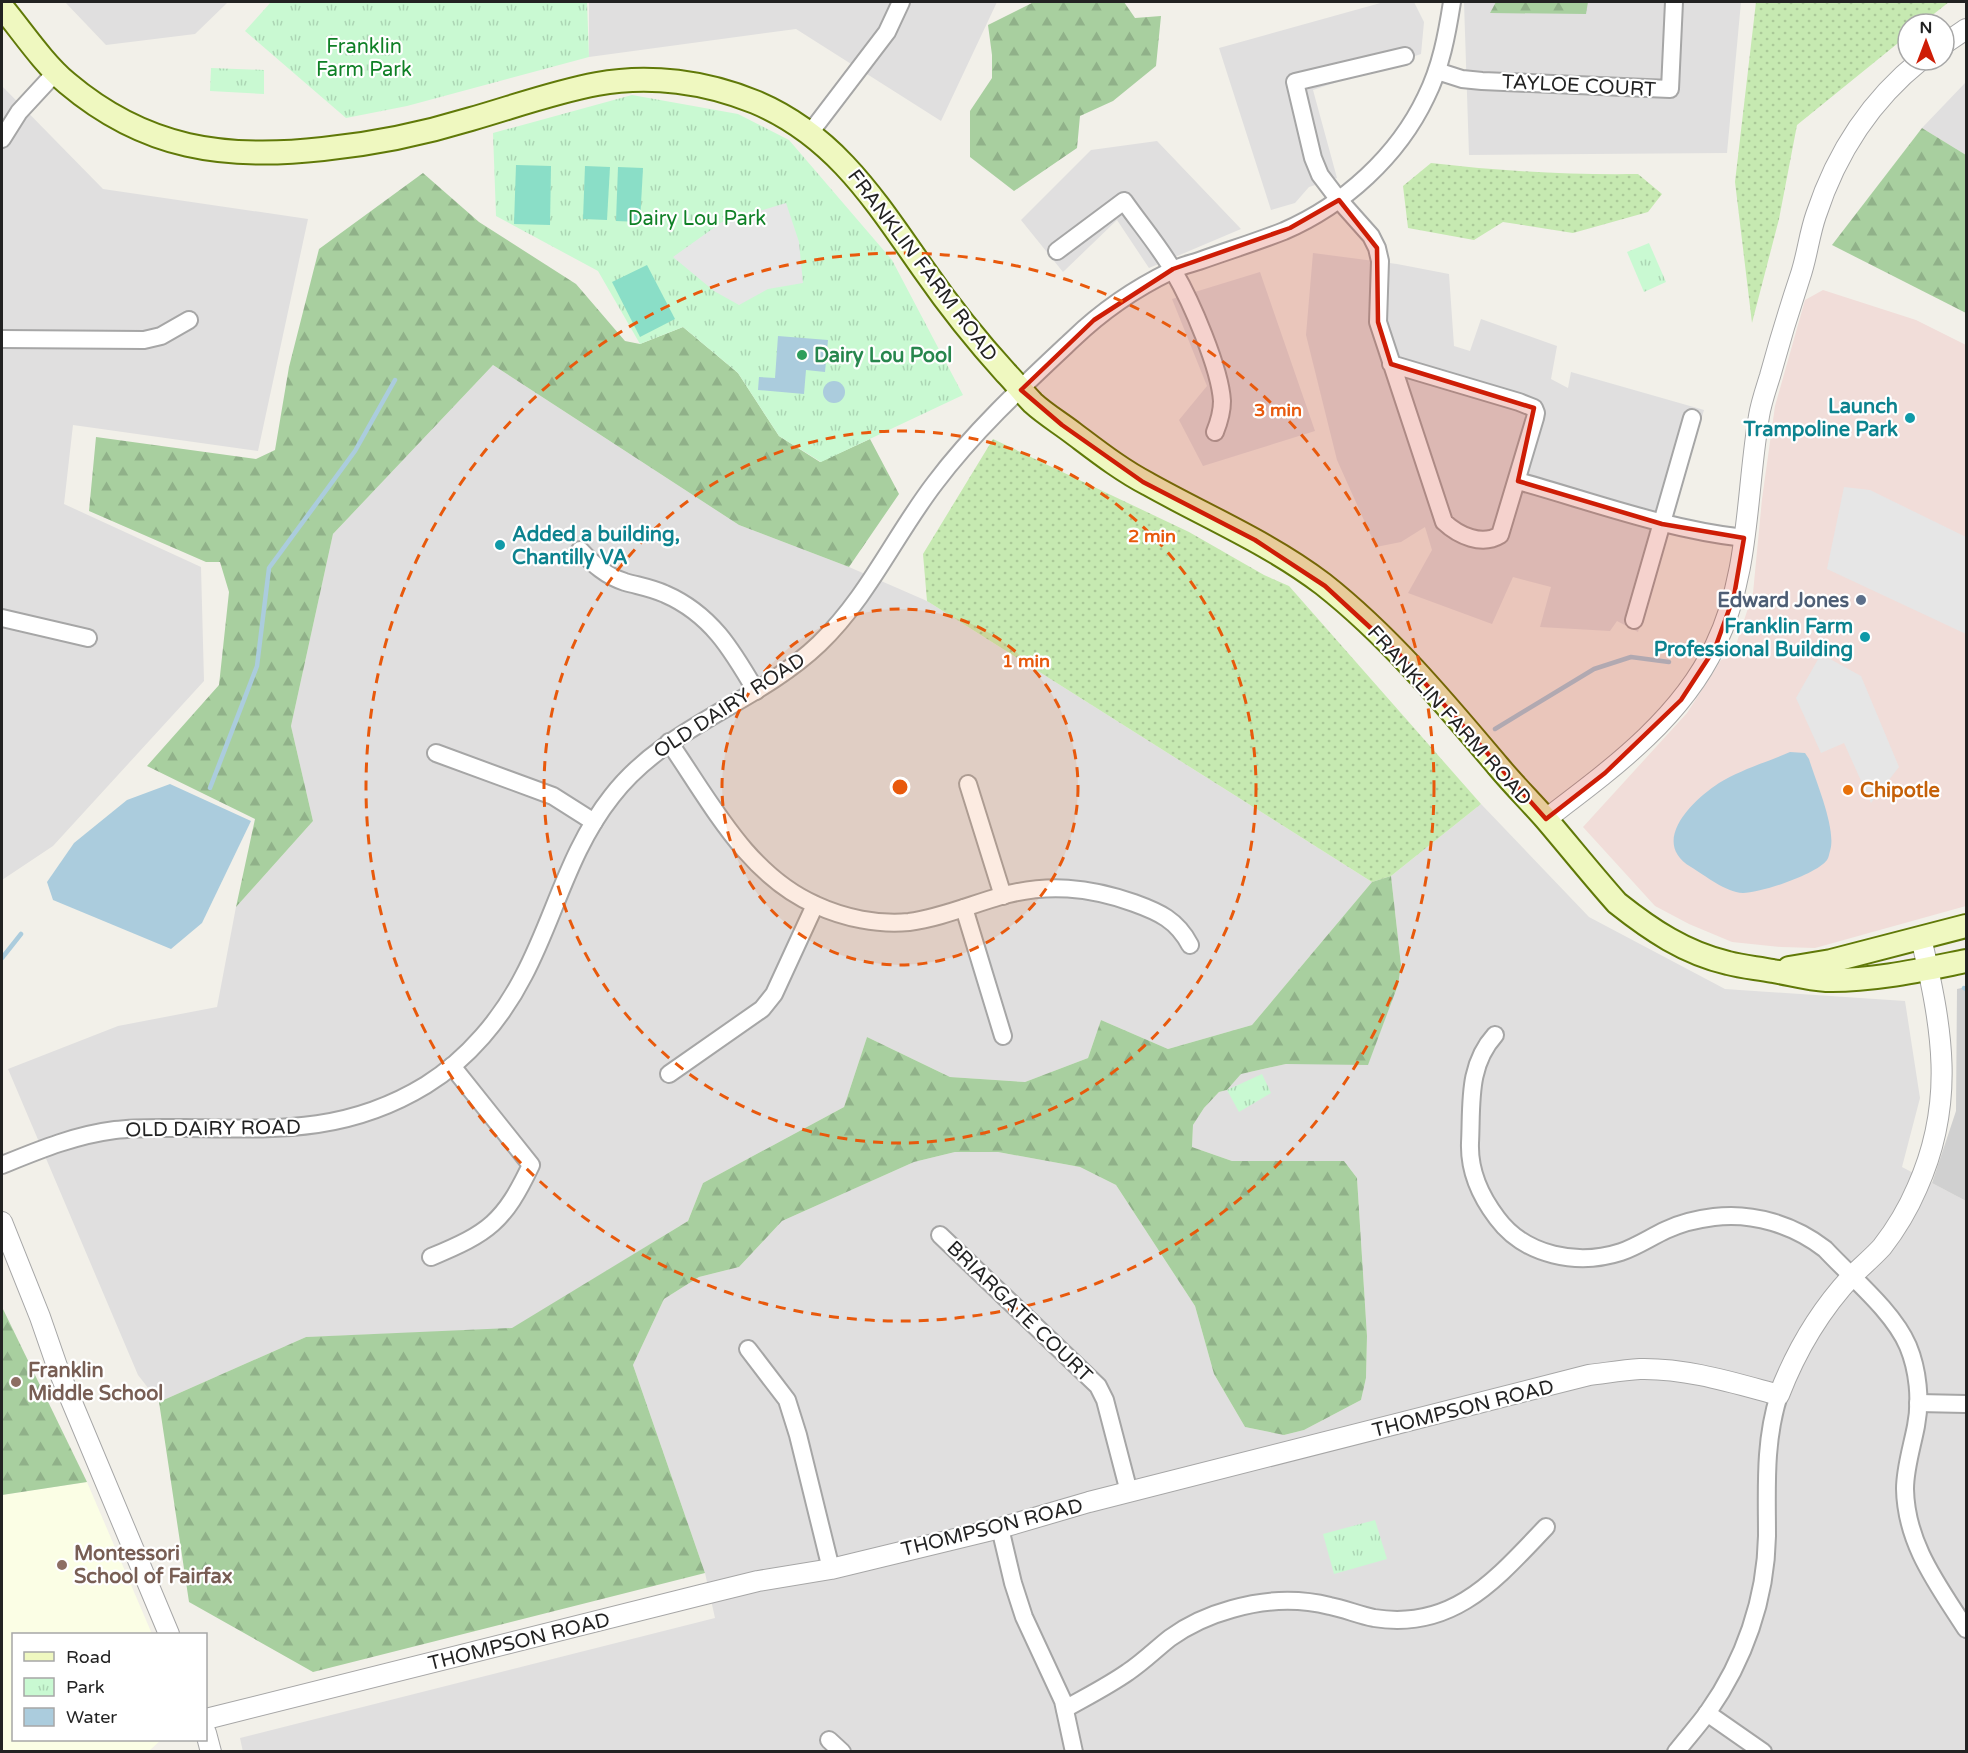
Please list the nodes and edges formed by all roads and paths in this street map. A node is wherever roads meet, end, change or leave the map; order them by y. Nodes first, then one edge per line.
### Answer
1 (901, 2) edge
2 (1452, 2) edge
3 (1674, 2) edge
4 (2, 7) edge
5 (1405, 56) dead end
6 (1437, 71) junction
7 (56, 72) junction
8 (1908, 72) edge
9 (810, 133) junction
10 (2, 139) edge
11 (1339, 200) junction
12 (1057, 251) dead end
13 (1173, 270) junction
14 (189, 320) dead end
15 (2, 339) edge
16 (1391, 364) junction
17 (1022, 390) junction
18 (1692, 418) dead end
19 (1215, 432) dead end
20 (1518, 480) junction
21 (1662, 524) junction
22 (1743, 538) junction
23 (580, 550) dead end
24 (2, 618) edge
25 (1634, 620) dead end
26 (88, 638) dead end
27 (756, 691) junction
28 (669, 742) junction
29 (436, 753) dead end
30 (968, 784) dead end
31 (1546, 819) junction
32 (594, 822) junction
33 (1003, 896) junction
34 (815, 905) junction
35 (964, 908) junction
36 (1966, 926) edge
37 (1921, 938) junction
38 (1190, 945) dead end
39 (1966, 962) edge
40 (1928, 968) junction
41 (1773, 971) junction
42 (1495, 1035) dead end
43 (1004, 1036) dead end
44 (452, 1066) junction
45 (669, 1074) dead end
46 (2, 1166) edge
47 (2, 1222) edge
48 (940, 1235) dead end
49 (431, 1257) dead end
50 (1851, 1277) junction
51 (748, 1349) dead end
52 (1779, 1395) junction
53 (1918, 1403) junction
54 (1966, 1404) edge
55 (1129, 1492) junction
56 (1546, 1527) dead end
57 (1000, 1528) junction
58 (831, 1569) junction
59 (1966, 1629) edge
60 (168, 1633) edge
61 (1065, 1709) junction
62 (1707, 1713) junction
63 (207, 1719) edge
64 (207, 1736) edge
65 (829, 1740) dead end
66 (211, 1752) edge
67 (842, 1752) edge
68 (1074, 1752) edge
69 (1676, 1752) edge
70 (1763, 1752) edge

1 - 9 street
2 - 6 street, OLD DAIRY ROAD
3 - 6 street, TAYLOE COURT
4 - 7 main road, FRANKLIN FARM ROAD
5 - 11 street
6 - 11 street, OLD DAIRY ROAD
7 - 9 main road, FRANKLIN FARM ROAD
7 - 10 street
8 - 22 street
9 - 17 main road, FRANKLIN FARM ROAD
11 - 13 street, OLD DAIRY ROAD
11 - 16 street
12 - 13 street
13 - 17 street, OLD DAIRY ROAD
13 - 19 street
14 - 15 street
16 - 20 street
16 - 20 street
17 - 27 street, OLD DAIRY ROAD
17 - 31 main road, FRANKLIN FARM ROAD
18 - 21 street
20 - 21 street
21 - 22 street
21 - 25 street
22 - 31 street
23 - 27 street
24 - 26 street
27 - 28 street, OLD DAIRY ROAD
28 - 32 street, OLD DAIRY ROAD
28 - 34 street
29 - 32 street
30 - 33 street
31 - 41 main road, FRANKLIN FARM ROAD
32 - 44 street, OLD DAIRY ROAD
33 - 35 street
33 - 38 street
34 - 35 street
34 - 45 street
35 - 43 street
36 - 37 main road, FRANKLIN FARM ROAD
37 - 40 street
37 - 41 main road, FRANKLIN FARM ROAD
39 - 40 main road, FRANKLIN FARM ROAD
40 - 41 main road, FRANKLIN FARM ROAD
40 - 50 street
42 - 50 street
44 - 46 street, OLD DAIRY ROAD
44 - 49 street
47 - 60 street
48 - 55 street, BRIARGATE COURT
50 - 52 street
50 - 53 street
51 - 58 street
52 - 55 street, THOMPSON ROAD
52 - 62 street
53 - 54 street
53 - 59 street
55 - 57 street, THOMPSON ROAD
56 - 61 street
57 - 58 street, THOMPSON ROAD
57 - 61 street
58 - 63 street, THOMPSON ROAD
61 - 68 street
62 - 69 street
62 - 70 street
64 - 66 street
65 - 67 street

